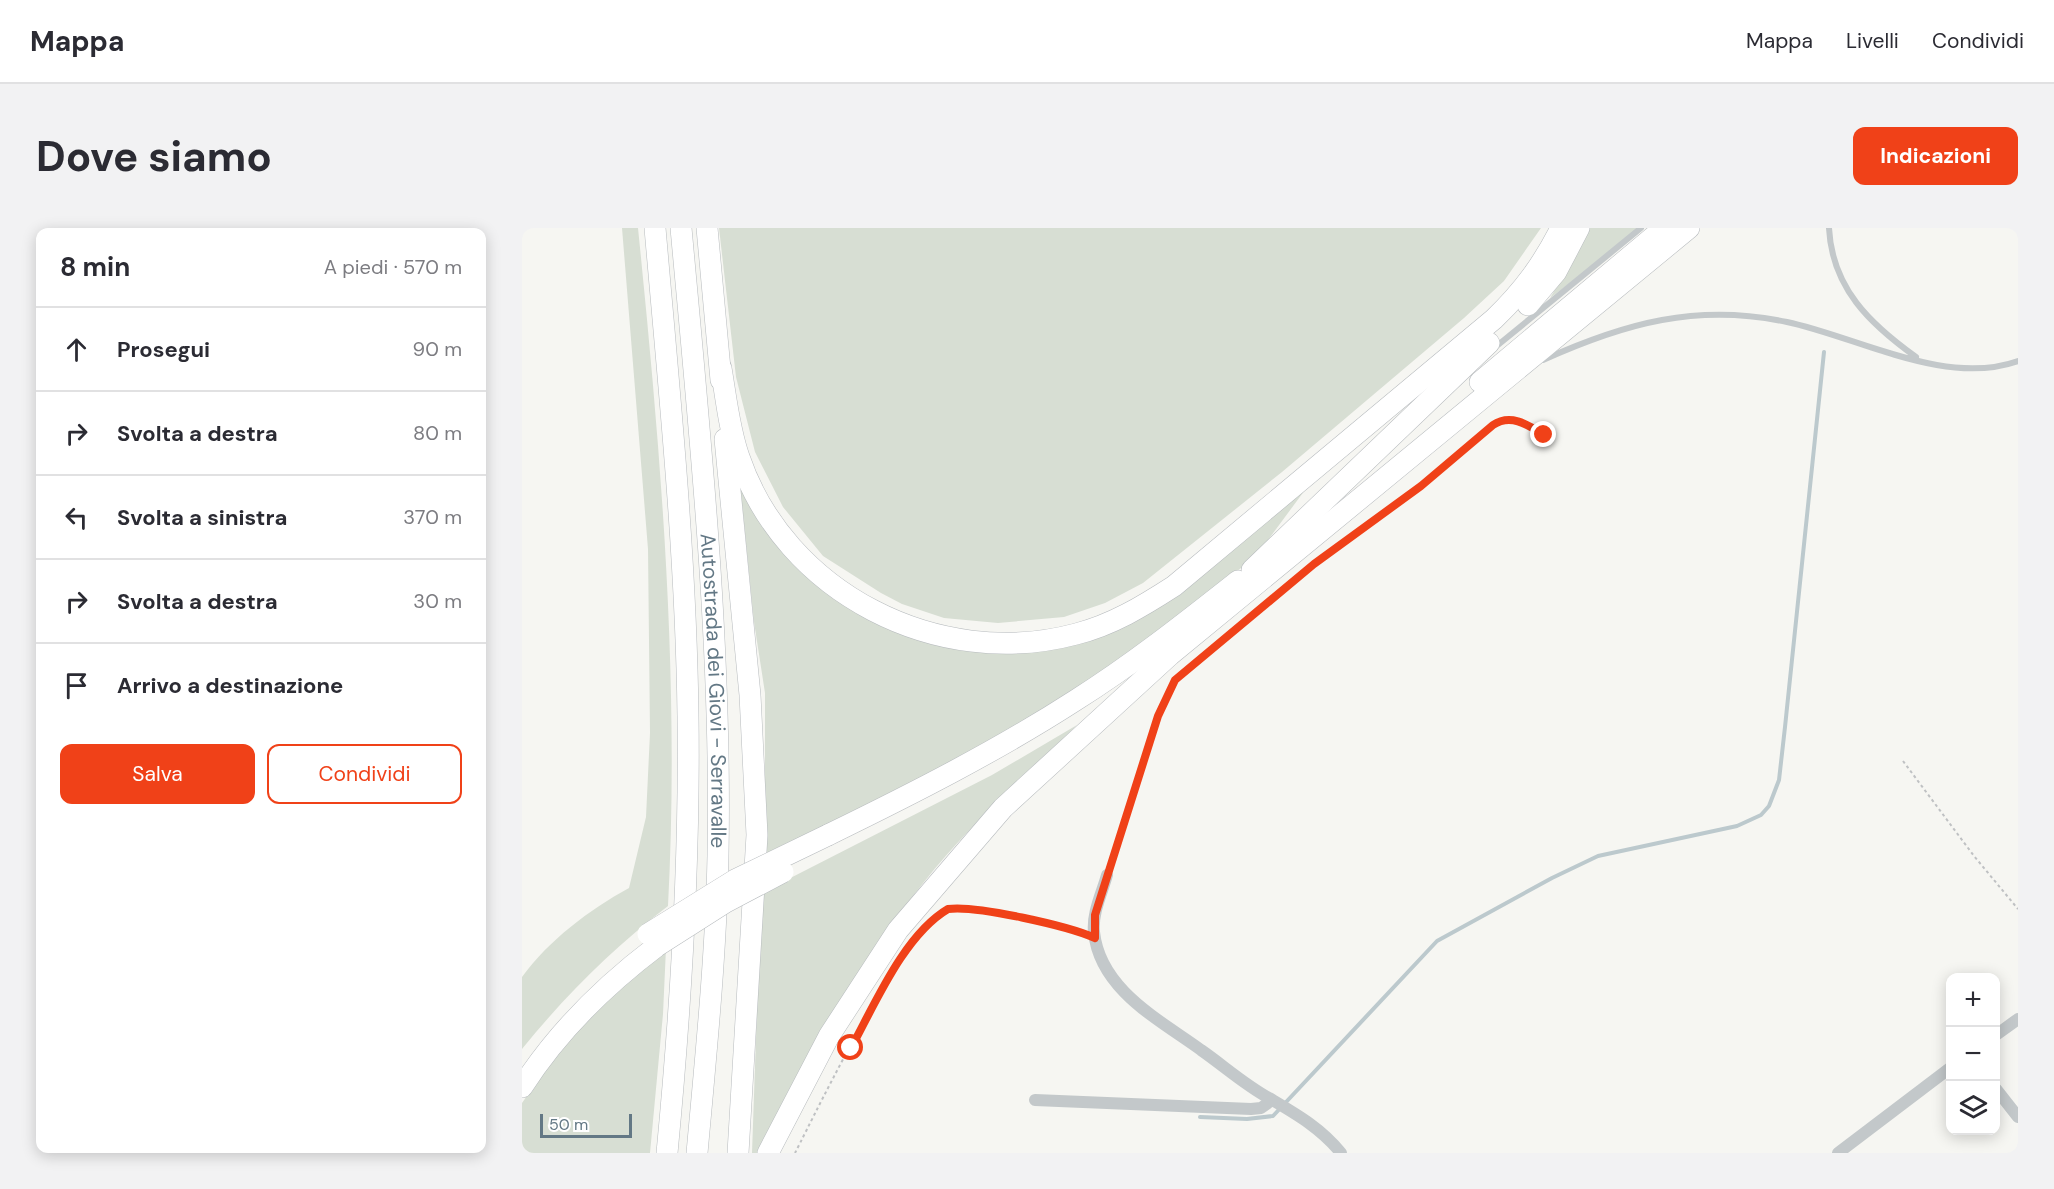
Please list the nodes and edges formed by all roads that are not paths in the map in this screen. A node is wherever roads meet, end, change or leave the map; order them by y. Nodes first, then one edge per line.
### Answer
1 (655, 228) edge
2 (681, 228) edge
3 (707, 228) edge
4 (1561, 228) edge
5 (1579, 228) edge
6 (1641, 228) edge
7 (1664, 228) edge
8 (1689, 228) edge
9 (1829, 228) edge
10 (1919, 359) junction
11 (2018, 361) edge
12 (721, 368) junction
13 (1513, 374) junction
14 (1424, 405) junction
15 (1252, 570) junction
16 (1170, 655) junction
17 (828, 842) junction
18 (1107, 875) road end
19 (653, 940) junction
20 (2018, 1019) edge
21 (2000, 1032) edge
22 (522, 1062) edge
23 (1946, 1071) edge
24 (522, 1087) edge
25 (2000, 1095) edge
26 (1035, 1100) dead end
27 (1272, 1100) junction
28 (2018, 1117) edge
29 (667, 1153) edge
30 (697, 1153) edge
31 (738, 1153) edge
32 (768, 1153) edge
33 (1341, 1153) edge
34 (1838, 1153) edge

1 - 29 highway, Autostrada dei Giovi - Serravalle
2 - 30 highway, Autostrada dei Giovi - Serravalle
3 - 12 highway
4 - 12 highway
5 - 14 highway
6 - 14 lane
7 - 15 highway
8 - 13 highway
9 - 10 lane
10 - 11 lane
10 - 13 lane
12 - 31 highway
13 - 16 highway
14 - 15 highway
15 - 17 highway
16 - 17 highway
16 - 32 highway
17 - 19 highway, bridge
18 - 27 street
19 - 22 highway
19 - 24 highway
20 - 21 street
23 - 34 street
25 - 28 street
26 - 27 street
27 - 33 street

